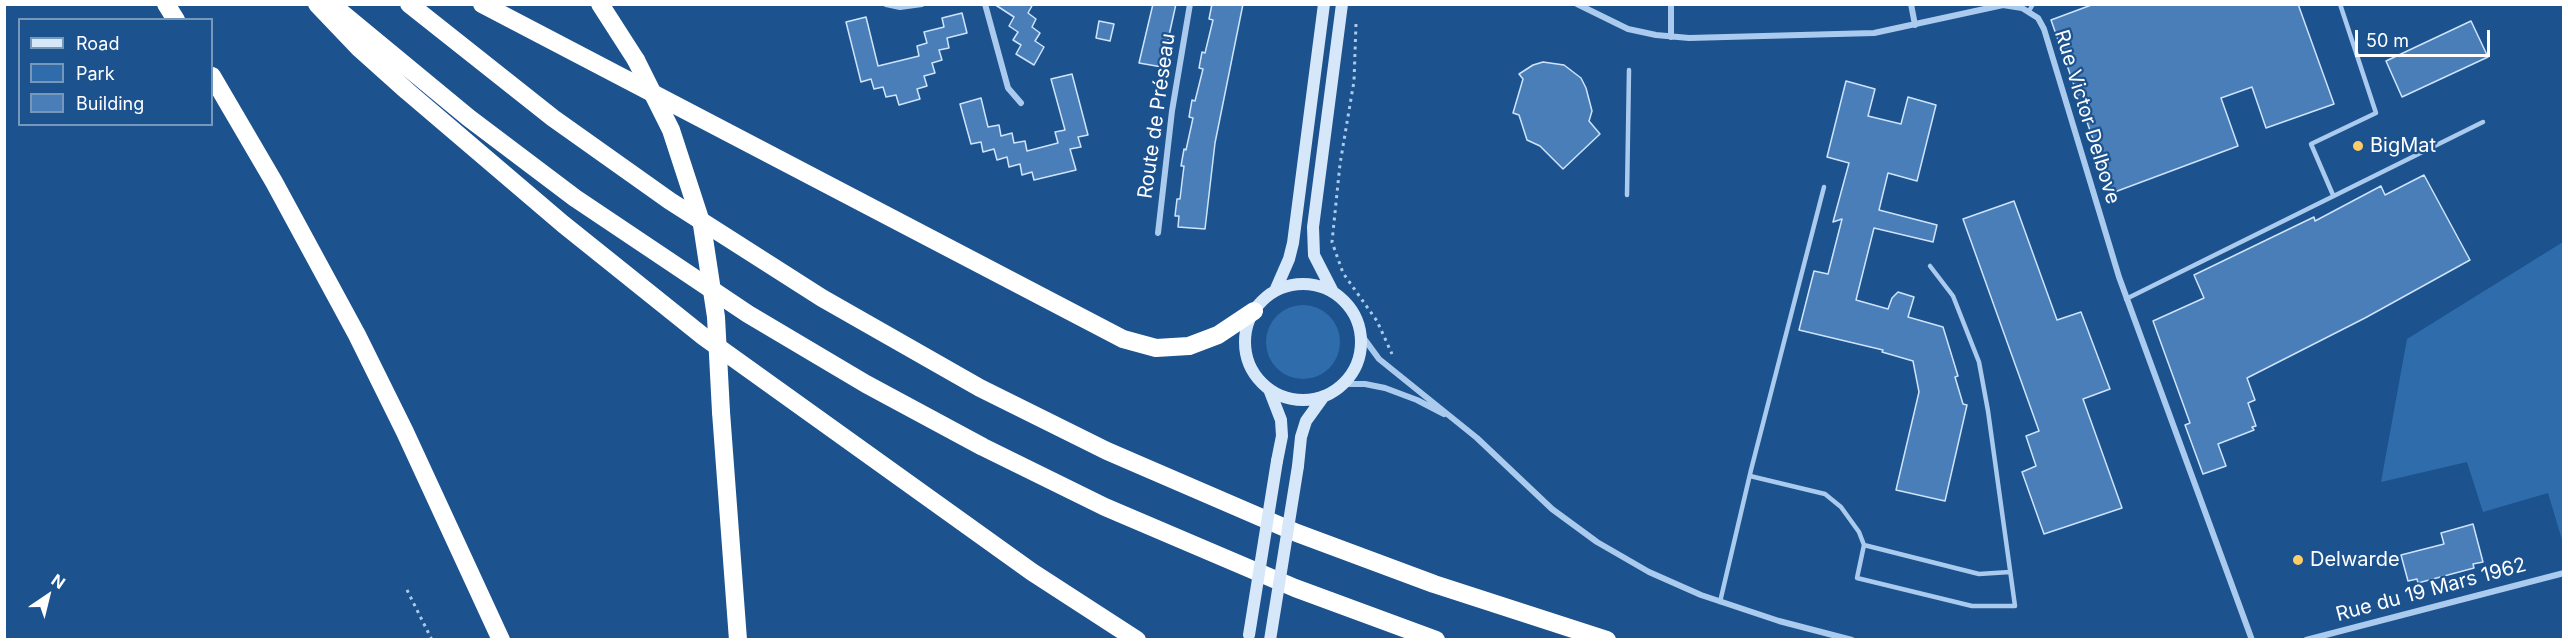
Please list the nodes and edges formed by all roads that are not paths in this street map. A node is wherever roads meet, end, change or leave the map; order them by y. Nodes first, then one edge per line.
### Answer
1 (166, 4) edge
2 (317, 4) edge
3 (331, 4) edge
4 (409, 4) edge
5 (482, 4) edge
6 (600, 4) edge
7 (886, 4) edge
8 (922, 4) edge
9 (985, 4) edge
10 (1190, 4) edge
11 (1324, 4) edge
12 (1342, 4) edge
13 (1577, 4) edge
14 (1671, 4) edge
15 (1911, 4) edge
16 (2033, 4) edge
17 (2340, 4) edge
18 (2029, 11) junction
19 (175, 18) edge
20 (1915, 25) junction
21 (1671, 37) junction
22 (1629, 70) dead end
23 (213, 78) edge
24 (1021, 103) dead end
25 (2483, 122) dead end
26 (1824, 187) dead end
27 (1627, 195) dead end
28 (2333, 195) junction
29 (1158, 233) dead end
30 (1930, 266) dead end
31 (1275, 291) junction
32 (1333, 292) junction
33 (2127, 299) junction
34 (1254, 311) junction
35 (1360, 333) junction
36 (1343, 384) junction
37 (1268, 387) junction
38 (1324, 396) junction
39 (1453, 418) junction
40 (1750, 476) junction
41 (1864, 545) junction
42 (1032, 572) junction
43 (2010, 572) junction
44 (2564, 573) edge
45 (1720, 602) junction
46 (1249, 637) edge
47 (501, 639) edge
48 (738, 639) edge
49 (1119, 639) edge
50 (1137, 639) edge
51 (1270, 639) edge
52 (1436, 639) edge
53 (1607, 639) edge
54 (1852, 639) edge
55 (2252, 639) edge
56 (2306, 639) edge

1 - 19 highway
2 - 42 highway
3 - 52 highway
4 - 53 highway
5 - 34 highway
6 - 48 highway, bridge
7 - 8 street
9 - 24 street
10 - 29 street, Route de Préseau
11 - 31 main road
12 - 32 main road
13 - 21 street
14 - 21 street
15 - 20 street
16 - 18 lane
17 - 28 lane
18 - 20 street
18 - 33 street, Rue Victor Delbove
20 - 21 street
22 - 27 lane
23 - 47 highway
25 - 28 lane
26 - 40 lane
28 - 33 lane
30 - 43 lane
31 - 32 main road
31 - 34 main road
32 - 35 main road
33 - 55 street, Rue Victor Delbove
34 - 37 main road
35 - 36 main road
35 - 39 street
36 - 38 main road
36 - 39 street
37 - 38 main road
37 - 46 main road, bridge
38 - 51 main road, bridge
39 - 45 street
40 - 41 lane
40 - 45 lane
41 - 43 lane
41 - 43 lane
42 - 49 highway
42 - 50 highway
44 - 56 street, Rue du 19 Mars 1962
45 - 54 street

